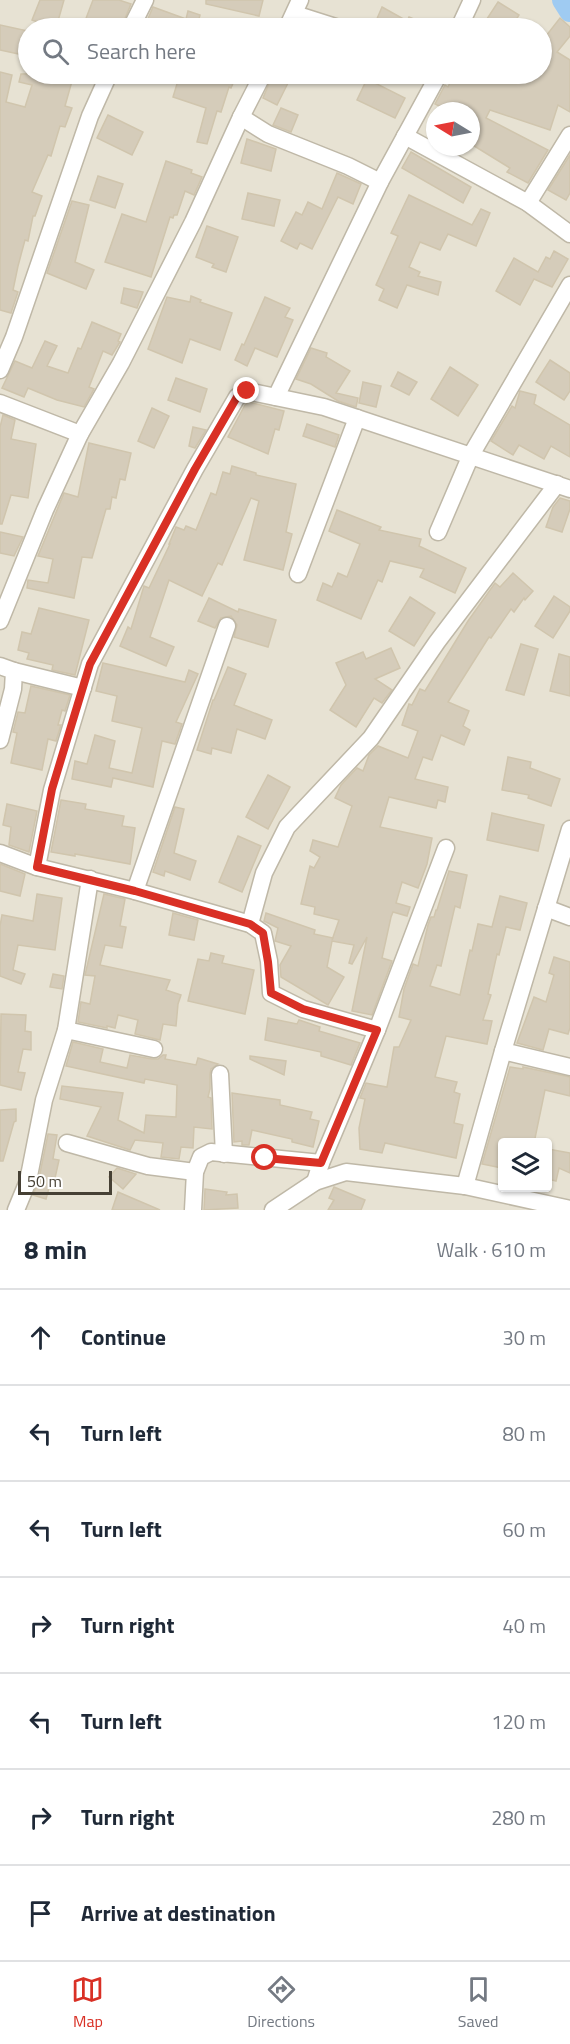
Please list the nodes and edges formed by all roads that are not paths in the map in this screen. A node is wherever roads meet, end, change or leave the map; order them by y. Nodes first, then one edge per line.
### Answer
1 (145, 0) edge
2 (472, 0) edge
3 (136, 18) edge
4 (464, 18) edge
5 (104, 84) edge
6 (258, 84) edge
7 (434, 84) edge
8 (241, 117) junction
9 (570, 135) edge
10 (405, 136) junction
11 (380, 182) junction
12 (528, 203) junction
13 (570, 234) edge
14 (570, 285) edge
15 (0, 370) edge
16 (276, 397) junction
17 (0, 403) edge
18 (357, 418) junction
19 (80, 434) junction
20 (471, 455) junction
21 (563, 487) edge
22 (438, 531) dead end
23 (298, 574) dead end
24 (0, 621) edge
25 (227, 626) dead end
26 (7, 669) edge
27 (83, 688) junction
28 (0, 740) edge
29 (570, 829) edge
30 (446, 848) dead end
31 (0, 853) edge
32 (37, 867) junction
33 (90, 879) junction
34 (135, 891) junction
35 (546, 908) junction
36 (570, 917) edge
37 (250, 924) junction
38 (66, 1030) junction
39 (377, 1030) junction
40 (154, 1049) dead end
41 (502, 1052) junction
42 (570, 1067) edge
43 (220, 1074) dead end
44 (67, 1143) dead end
45 (224, 1154) junction
46 (321, 1163) junction
47 (195, 1172) junction
48 (315, 1182) junction
49 (465, 1186) junction
50 (570, 1209) edge
51 (16, 1210) edge
52 (193, 1210) edge
53 (273, 1210) edge

1 - 3 street
2 - 4 street
5 - 15 street
6 - 8 street
7 - 10 street
8 - 11 street
8 - 19 street
9 - 12 street
10 - 11 street
10 - 12 street
11 - 16 street
12 - 13 street
14 - 20 street
16 - 18 street
16 - 27 street
17 - 19 street
18 - 20 street
18 - 23 street
19 - 24 street
20 - 21 street
20 - 22 street
21 - 37 street
25 - 34 street
26 - 27 street
26 - 28 street
27 - 32 street
29 - 35 street
30 - 39 street
31 - 32 street
32 - 33 street
33 - 34 street
33 - 38 street
34 - 37 street
35 - 36 street
35 - 41 street
37 - 39 street
38 - 40 street
38 - 51 street
39 - 46 street
41 - 42 street
41 - 49 street
43 - 45 street
44 - 47 street
45 - 46 street
45 - 47 street
46 - 48 street
47 - 52 street
48 - 49 street
48 - 53 street
49 - 50 street

